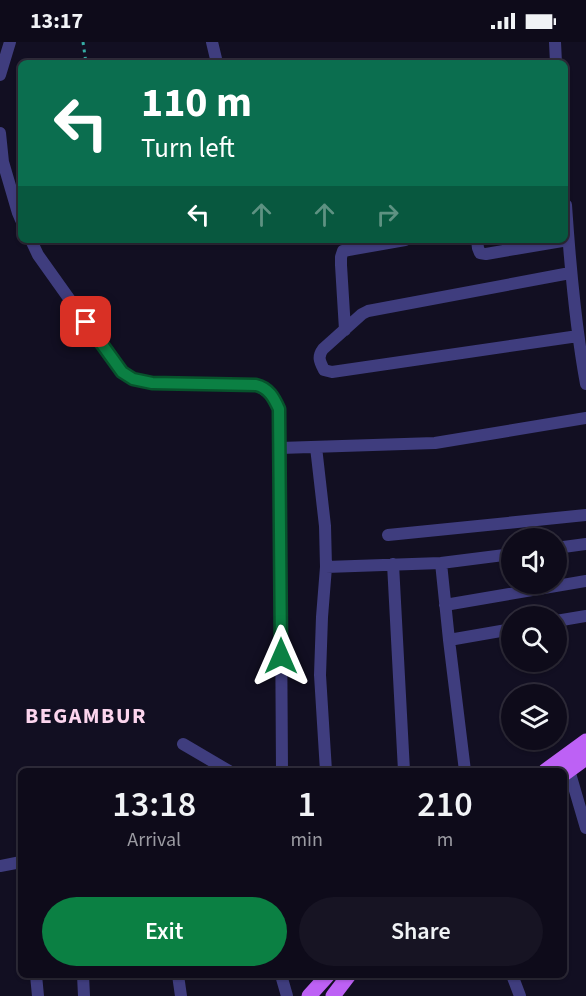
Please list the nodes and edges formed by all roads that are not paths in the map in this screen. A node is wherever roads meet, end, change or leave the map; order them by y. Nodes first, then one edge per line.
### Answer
1 (10, 42) edge
2 (212, 42) edge
3 (555, 42) edge
4 (216, 60) edge
5 (556, 60) edge
6 (0, 75) edge
7 (0, 133) edge
8 (18, 213) edge
9 (568, 240) edge
10 (32, 243) edge
11 (388, 243) edge
12 (478, 243) edge
13 (550, 243) edge
14 (570, 273) junction
15 (345, 330) junction
16 (578, 336) junction
17 (586, 384) edge
18 (586, 418) edge
19 (316, 447) junction
20 (280, 448) junction
21 (586, 515) edge
22 (388, 535) dead end
23 (586, 544) edge
24 (567, 547) edge
25 (501, 555) edge
26 (441, 563) junction
27 (393, 564) junction
28 (326, 567) junction
29 (586, 581) edge
30 (445, 605) junction
31 (586, 616) edge
32 (567, 619) edge
33 (501, 631) edge
34 (449, 640) junction
35 (586, 741) edge
36 (183, 744) dead end
37 (586, 758) edge
38 (224, 768) edge
39 (282, 768) edge
40 (326, 768) edge
41 (404, 768) edge
42 (465, 768) edge
43 (549, 768) edge
44 (567, 772) edge
45 (586, 828) edge
46 (18, 863) edge
47 (0, 866) edge
48 (36, 978) edge
49 (83, 978) edge
50 (178, 978) edge
51 (282, 978) edge
52 (324, 978) edge
53 (347, 978) edge
54 (513, 978) edge
55 (38, 996) edge
56 (84, 996) edge
57 (181, 996) edge
58 (287, 996) edge
59 (309, 996) edge
60 (333, 996) edge
61 (520, 996) edge

1 - 6 street
2 - 4 street
3 - 5 street
7 - 8 street
9 - 14 street
10 - 20 street
11 - 15 street
12 - 13 street
14 - 15 street
14 - 16 street
15 - 16 street
16 - 17 street
18 - 19 street
19 - 20 street
19 - 28 street
20 - 39 street
21 - 22 street
23 - 24 street
25 - 26 street
26 - 27 street
26 - 30 street
27 - 28 street
27 - 41 street
28 - 40 street
29 - 30 street
30 - 34 street
31 - 32 street
33 - 34 street
34 - 42 street
35 - 43 main road
36 - 38 street
37 - 44 main road
44 - 45 street
46 - 47 street
48 - 55 street
49 - 56 street
50 - 57 street
51 - 58 street
52 - 59 main road
53 - 60 main road
54 - 61 street

